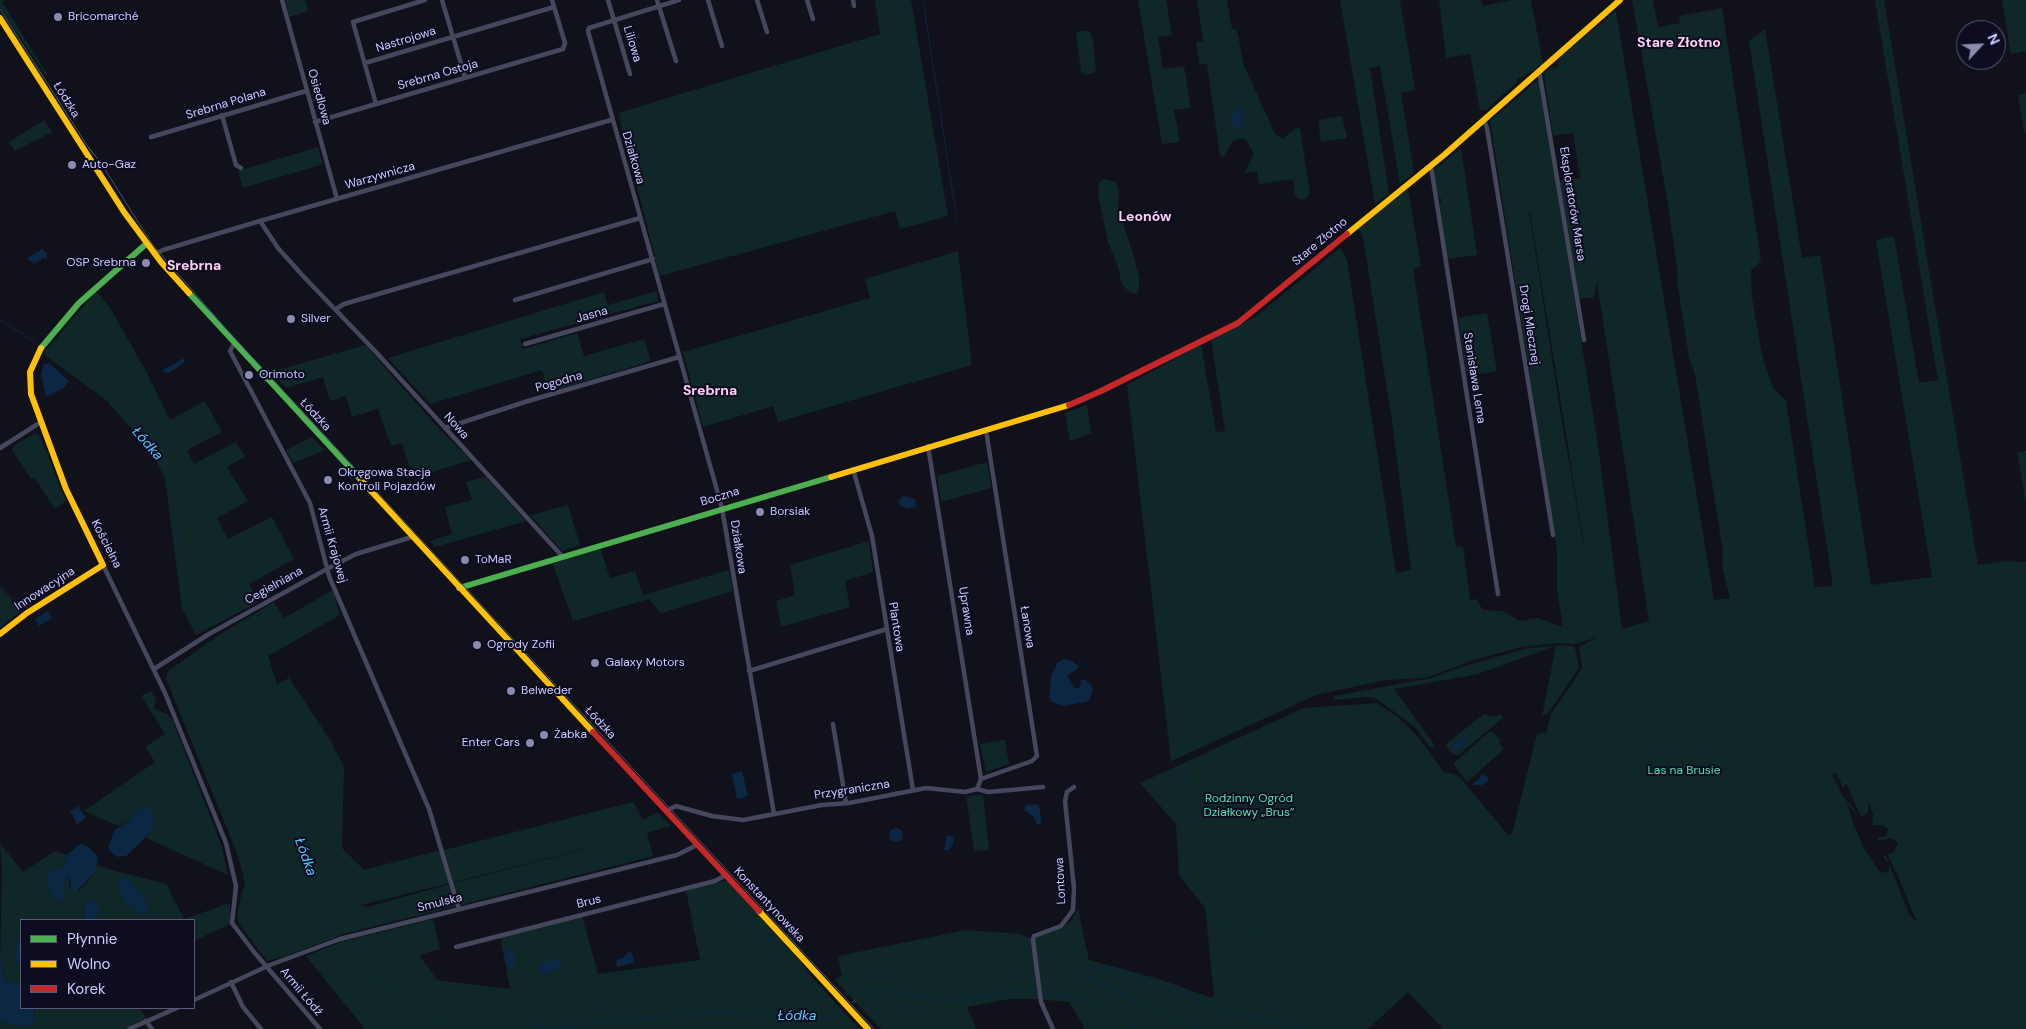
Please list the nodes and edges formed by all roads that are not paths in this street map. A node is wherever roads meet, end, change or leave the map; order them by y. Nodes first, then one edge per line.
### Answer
1 (282, 0) edge
2 (426, 0) edge
3 (442, 0) edge
4 (552, 0) edge
5 (608, 0) edge
6 (657, 0) edge
7 (679, 0) edge
8 (708, 0) edge
9 (757, 0) edge
10 (807, 0) edge
11 (1620, 0) edge
12 (659, 6) junction
13 (554, 7) junction
14 (0, 18) edge
15 (813, 19) dead end
16 (614, 20) junction
17 (767, 32) dead end
18 (453, 37) junction
19 (722, 46) dead end
20 (676, 61) dead end
21 (364, 63) junction
22 (1538, 73) junction
23 (630, 74) dead end
24 (464, 78) junction
25 (306, 90) junction
26 (376, 104) junction
27 (222, 115) junction
28 (612, 120) junction
29 (1484, 120) junction
30 (315, 122) junction
31 (151, 137) dead end
32 (1431, 166) junction
33 (241, 168) dead end
34 (337, 199) junction
35 (640, 218) junction
36 (260, 221) junction
37 (146, 244) junction
38 (154, 254) junction
39 (653, 259) junction
40 (515, 300) dead end
41 (664, 304) junction
42 (336, 310) junction
43 (1584, 340) dead end
44 (234, 344) junction
45 (525, 344) dead end
46 (679, 357) junction
47 (41, 422) junction
48 (445, 428) junction
49 (987, 430) junction
50 (928, 446) junction
51 (0, 448) edge
52 (853, 469) junction
53 (722, 508) junction
54 (1553, 535) dead end
55 (412, 537) junction
56 (562, 556) junction
57 (103, 565) junction
58 (327, 569) junction
59 (460, 588) junction
60 (1498, 594) dead end
61 (887, 629) junction
62 (0, 634) edge
63 (154, 669) junction
64 (749, 671) junction
65 (833, 724) dead end
66 (982, 779) junction
67 (1042, 787) dead end
68 (1074, 787) dead end
69 (977, 789) junction
70 (913, 790) junction
71 (652, 796) joint
72 (846, 803) junction
73 (666, 811) junction
74 (774, 814) junction
75 (697, 845) junction
76 (726, 875) junction
77 (236, 886) joint
78 (459, 909) junction
79 (456, 947) dead end
80 (267, 967) junction
81 (231, 982) junction
82 (195, 1000) edge
83 (175, 1009) edge
84 (146, 1022) junction
85 (129, 1029) edge
86 (152, 1029) edge
87 (260, 1029) edge
88 (320, 1029) edge
89 (868, 1029) edge
90 (1053, 1029) edge

1 - 25 street, Osiedlowa
2 - 21 street
3 - 18 street, Nastrojowa
4 - 13 street
5 - 16 street, Liliowa
6 - 12 street
7 - 12 street
8 - 19 street
9 - 17 street
10 - 15 street
11 - 22 street, Stare Złotno
12 - 16 street
12 - 20 street
13 - 18 street, Nastrojowa
13 - 24 street, Srebrna Ostoja
14 - 37 street, Łódzka
16 - 23 street, Liliowa
16 - 28 street, Działkowa
18 - 21 street, Nastrojowa
18 - 24 street, Nastrojowa
21 - 26 street
22 - 29 street, Stare Złotno
22 - 43 street, Eksploratorów Marsa
24 - 26 street, Srebrna Ostoja
25 - 27 street, Srebrna Polana
25 - 30 street, Osiedlowa
26 - 30 street, Srebrna Ostoja
27 - 31 street, Srebrna Polana
27 - 33 street
28 - 34 street, Warzywnicza
28 - 35 street, Działkowa
29 - 32 street, Stare Złotno
29 - 54 street, Drogi Mlecznej
30 - 34 street, Osiedlowa
32 - 49 street, Stare Złotno
32 - 60 street, Stanisława Lema
34 - 36 street, Warzywnicza
35 - 39 street, Działkowa
35 - 42 street
36 - 38 street, Warzywnicza
36 - 42 street, Nowa
37 - 38 street, Łódzka
37 - 47 street, Kościelna
38 - 44 street, Łódzka
39 - 40 street
39 - 41 street, Działkowa
41 - 45 street, Jasna
41 - 46 street, Działkowa
42 - 48 street, Nowa
44 - 55 street, Łódzka
44 - 58 street, Armii Krajowej
46 - 48 street, Pogodna
46 - 53 street, Działkowa
47 - 51 street
47 - 57 street, Kościelna
48 - 56 street, Nowa
49 - 50 street, Boczna
49 - 66 street, Łanowa
50 - 52 street, Boczna
50 - 66 street, Uprawna
52 - 53 street, Boczna
52 - 61 street, Plantowa
53 - 56 street, Boczna
53 - 64 street, Działkowa
55 - 58 street, Cegielniana
55 - 59 street, Łódzka
56 - 59 street, Boczna
57 - 62 street, Innowacyjna
57 - 63 street, Kościelna
58 - 63 street, Cegielniana
58 - 78 street, Armii Krajowej
59 - 71 street, Łódzka
61 - 64 street
61 - 70 street, Plantowa
63 - 77 street, Kościelna
64 - 74 street, Działkowa
65 - 72 street
66 - 69 street
67 - 69 street, Przygraniczna
68 - 90 street, Lontowa
69 - 70 street, Przygraniczna
70 - 72 street, Przygraniczna
71 - 73 street, Konstantynowska
72 - 74 street, Przygraniczna
73 - 74 street, Przygraniczna
73 - 75 street, Konstantynowska
75 - 76 street, Konstantynowska
75 - 78 street, Smulska
76 - 79 street, Brus
76 - 89 street, Konstantynowska
77 - 80 street, Armii Łódź
78 - 80 street, Smulska
80 - 81 street, Smulska
80 - 88 street, Armii Łódź
81 - 82 street, Smulska
81 - 87 street
83 - 84 street
84 - 85 street
84 - 86 street

